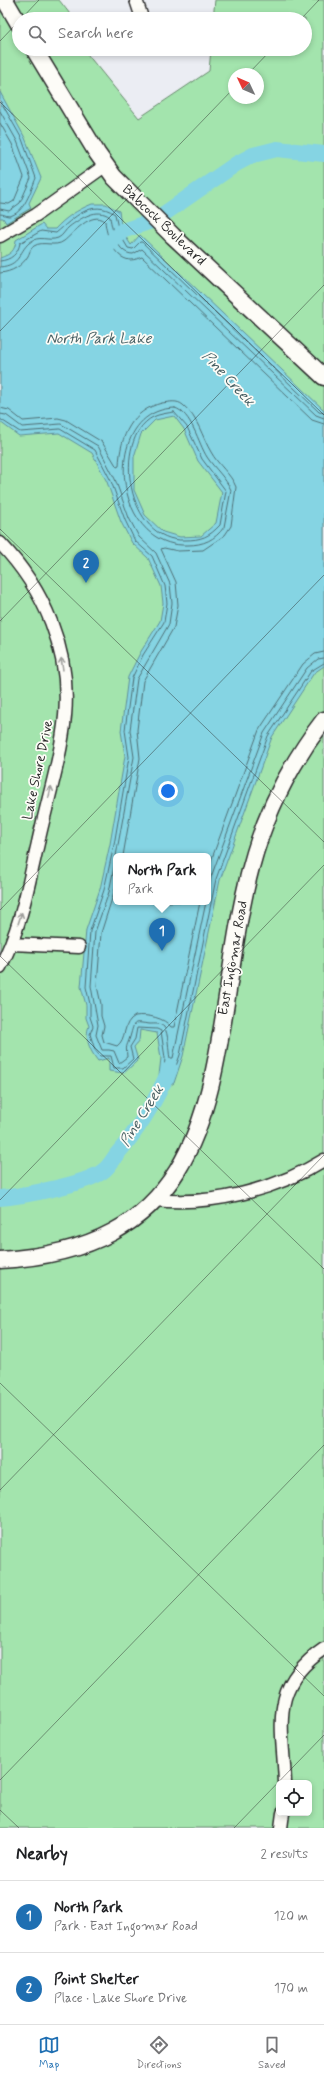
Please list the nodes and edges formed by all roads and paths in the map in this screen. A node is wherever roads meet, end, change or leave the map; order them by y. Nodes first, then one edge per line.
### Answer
1 (5, 0) edge
2 (136, 0) edge
3 (12, 12) edge
4 (140, 12) edge
5 (38, 56) edge
6 (106, 165) junction
7 (0, 236) edge
8 (324, 377) edge
9 (0, 543) edge
10 (324, 720) edge
11 (11, 944) junction
12 (79, 946) dead end
13 (0, 967) edge
14 (324, 1160) edge
15 (155, 1200) junction
16 (0, 1260) edge
17 (324, 1649) edge
18 (285, 1780) edge
19 (282, 1816) edge
20 (280, 1828) edge

1 - 3 main road
2 - 4 street
5 - 6 main road, Babcock Boulevard
6 - 7 street
6 - 8 main road, Babcock Boulevard
11 -> 9 street, Lake Shore Drive
10 - 15 main road, East Ingomar Road
11 - 12 street
11 - 13 street, Lake Shore Drive
14 - 15 street
15 - 16 main road, East Ingomar Road
17 - 18 street
19 - 20 street

